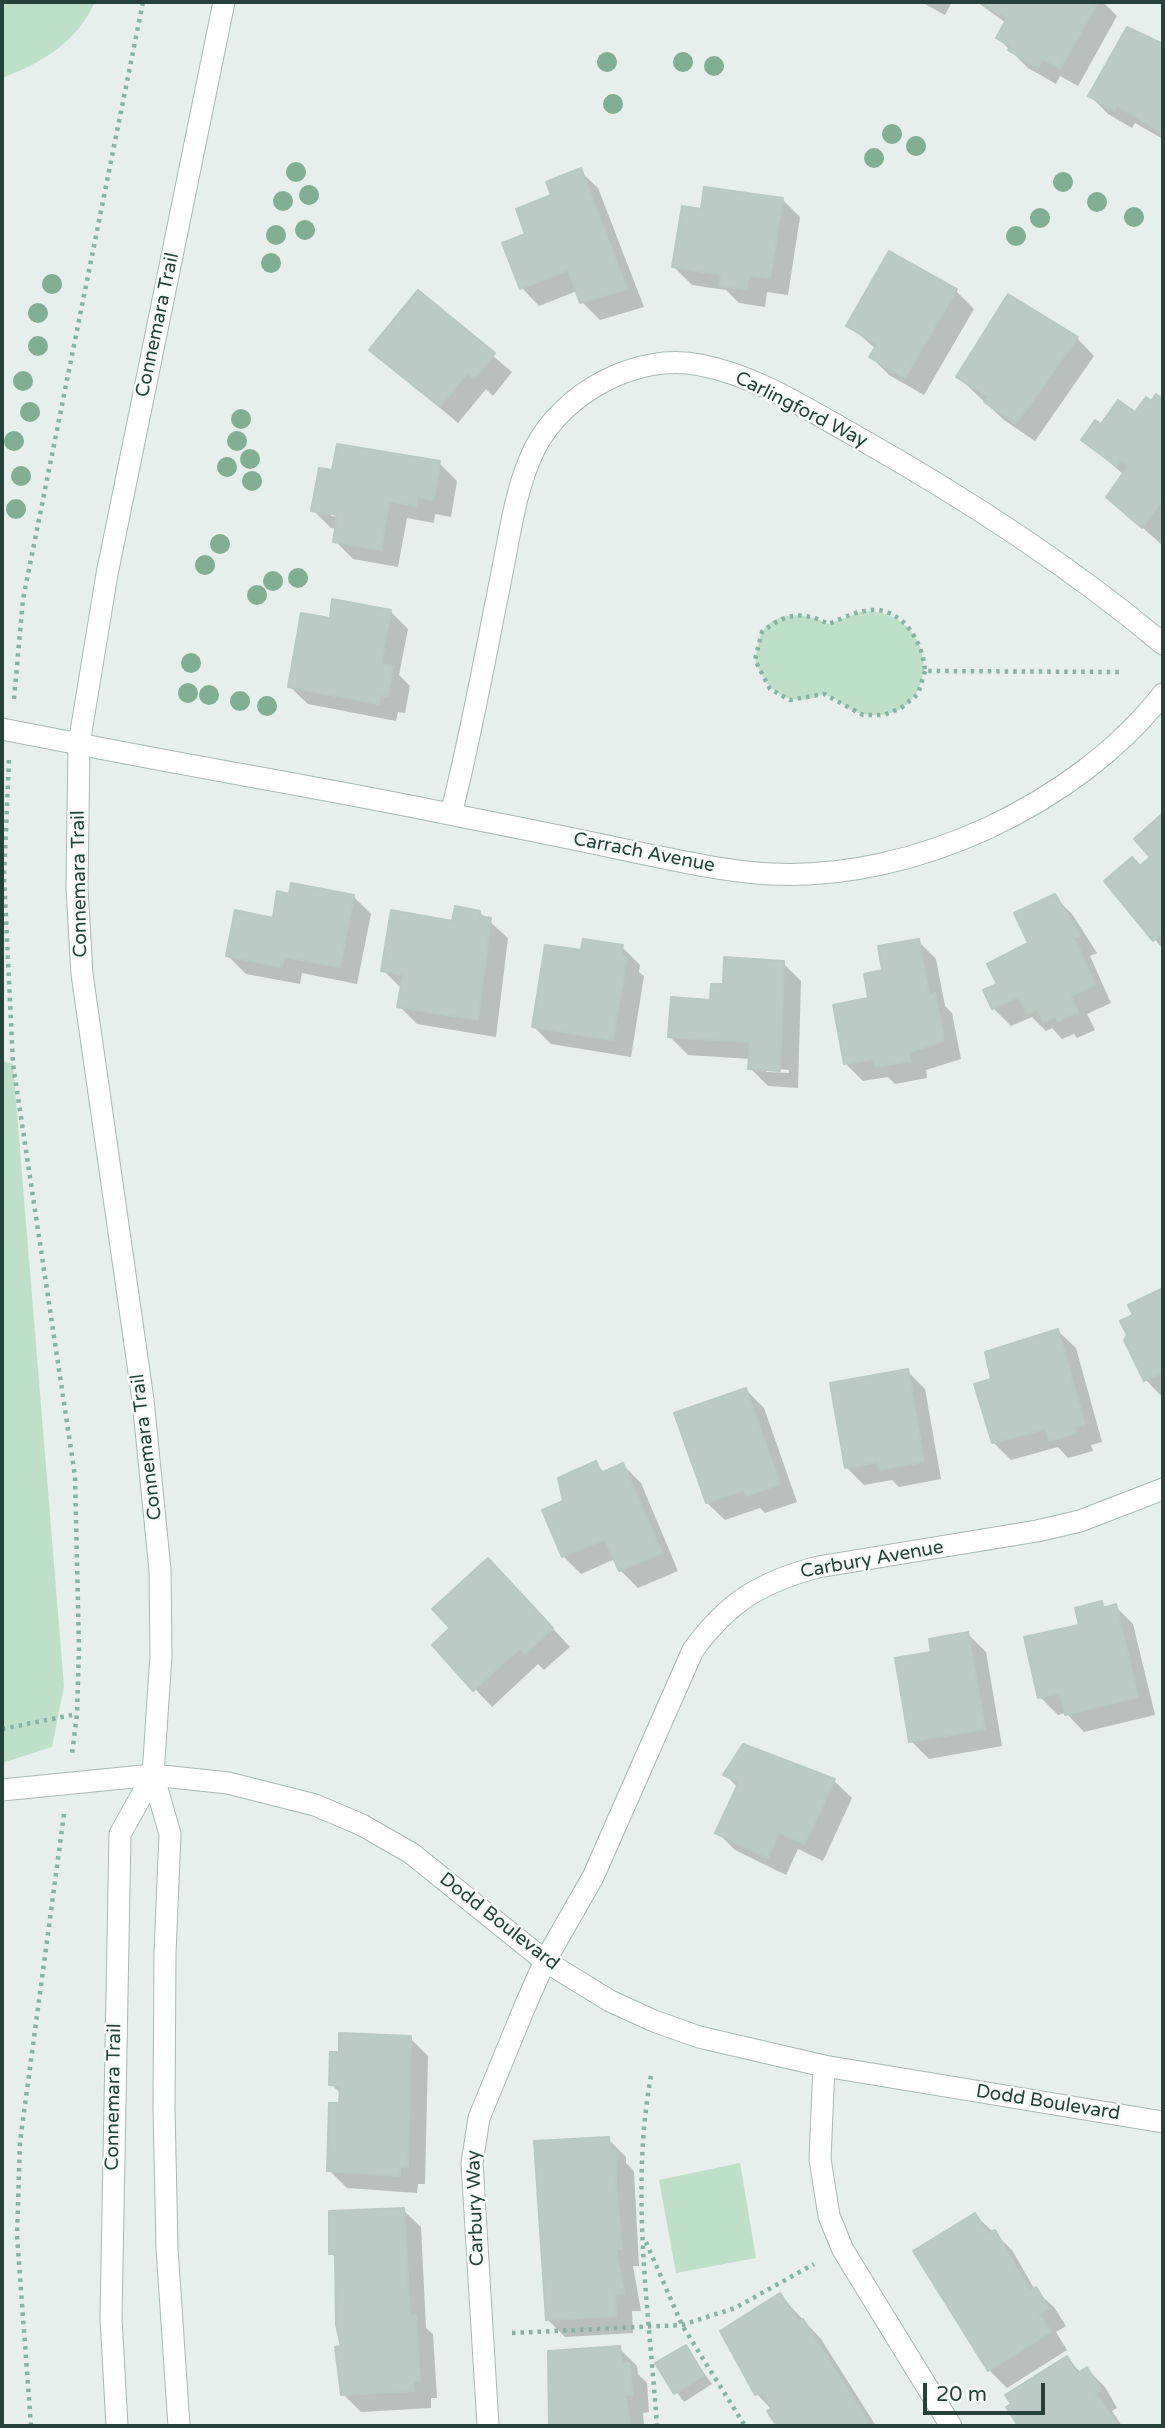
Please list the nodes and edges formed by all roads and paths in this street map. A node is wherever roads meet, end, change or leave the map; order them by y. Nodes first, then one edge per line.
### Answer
1 (143, 2) edge
2 (224, 2) edge
3 (1163, 644) edge
4 (925, 671) junction
5 (1122, 672) dead end
6 (1163, 694) edge
7 (6, 730) edge
8 (79, 744) junction
9 (452, 814) junction
10 (5, 984) edge
11 (1163, 1489) edge
12 (77, 1714) junction
13 (2, 1729) edge
14 (153, 1775) junction
15 (68, 1782) junction
16 (2, 1790) edge
17 (545, 1961) junction
18 (824, 2066) junction
19 (651, 2076) dead end
20 (1163, 2122) edge
21 (645, 2238) junction
22 (843, 2250) junction
23 (682, 2325) junction
24 (650, 2327) junction
25 (482, 2334) junction
26 (31, 2426) edge
27 (117, 2426) edge
28 (179, 2426) edge
29 (488, 2426) edge
30 (657, 2426) edge
31 (745, 2426) edge
32 (951, 2426) edge

1 - 7 path
2 - 8 street, Connemara Trail
3 - 9 street, Carlingford Way
4 - 4 path
4 - 5 path
6 - 9 street, Carrach Avenue
7 - 8 street, Carrach Avenue
7 - 10 path
8 - 9 street, Carrach Avenue
8 - 14 street, Connemara Trail
10 - 12 path
11 - 17 street, Carbury Avenue
12 - 13 path
12 - 15 path
14 - 15 street, Dodd Boulevard
14 - 17 street, Dodd Boulevard
14 - 27 street, Connemara Trail
14 - 28 street, Connemara Trail
15 - 16 street, Dodd Boulevard
15 - 26 path
17 - 18 street, Dodd Boulevard
17 - 25 street, Carbury Way
18 - 20 street, Dodd Boulevard
18 - 22 street
19 - 21 path
21 - 23 path
21 - 24 path
22 - 23 path
22 - 32 street
23 - 24 path
23 - 31 path
24 - 25 path
24 - 30 path
25 - 29 street, Carbury Way

